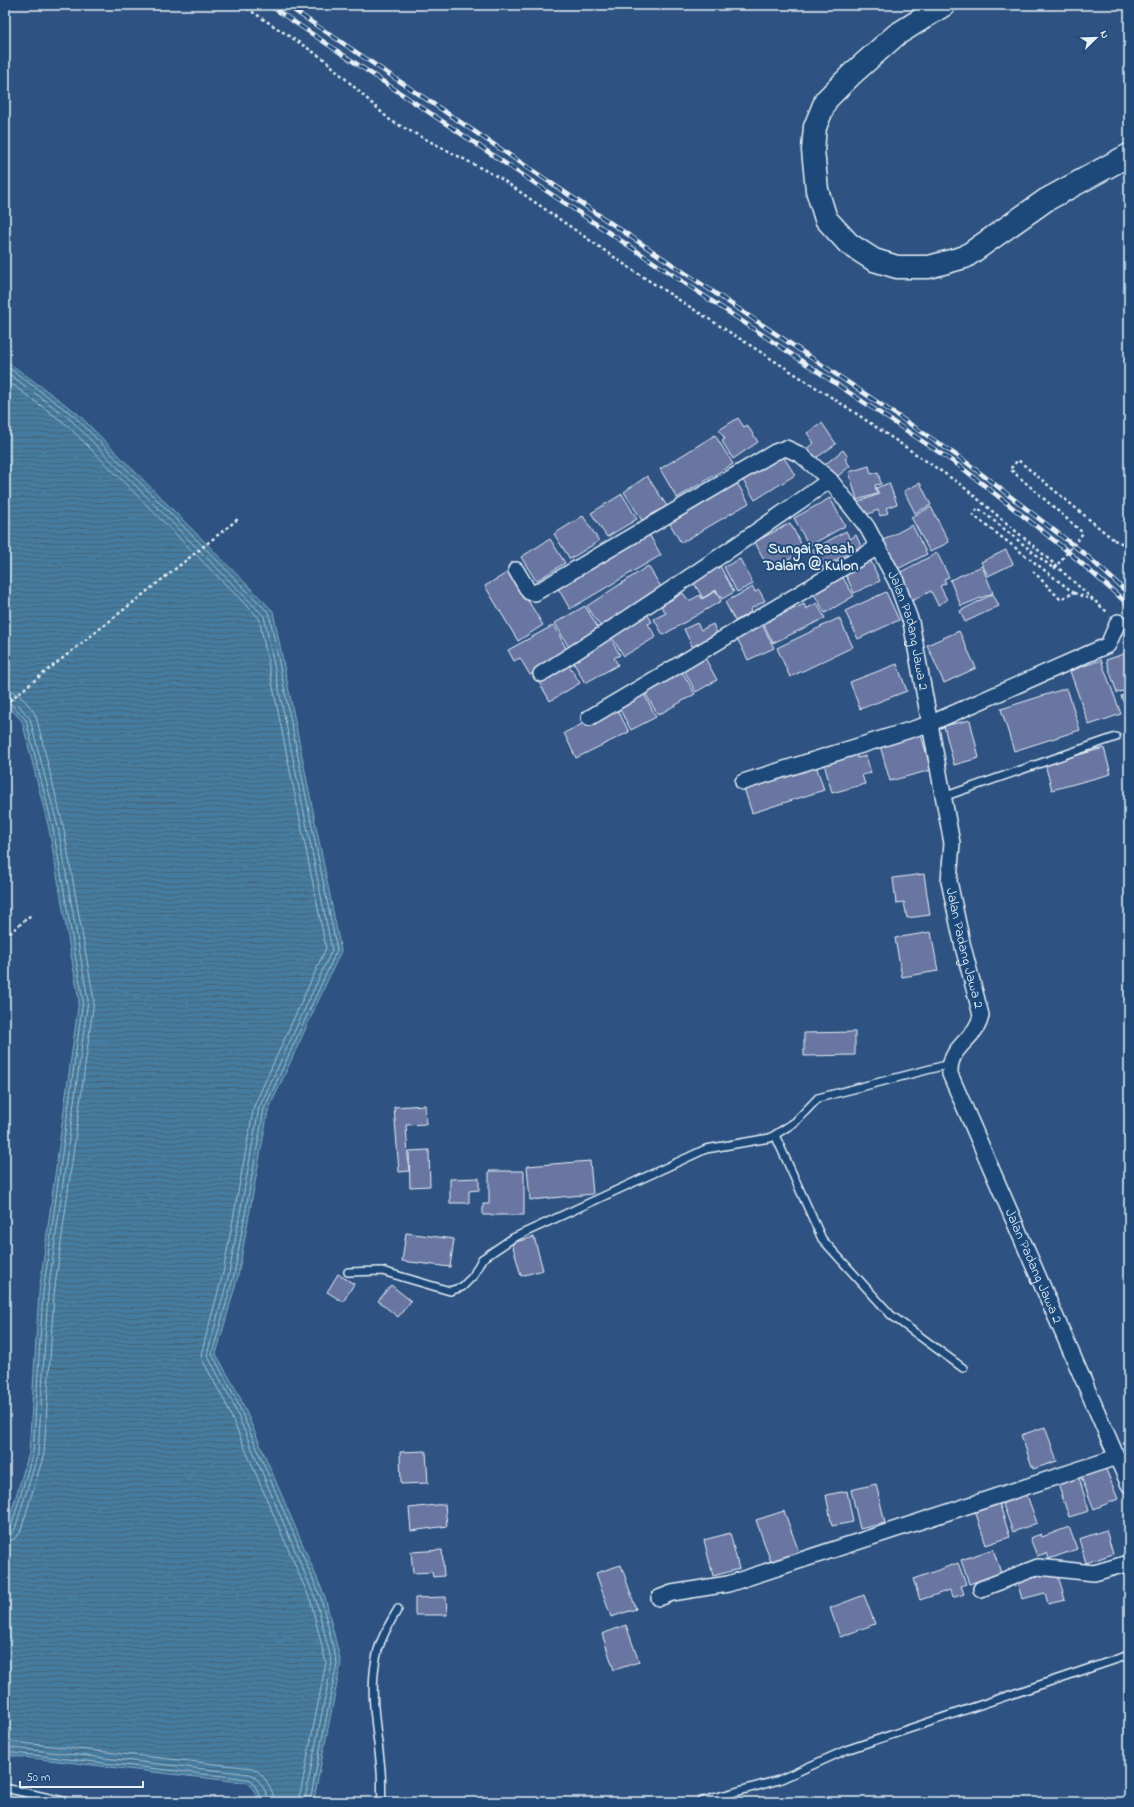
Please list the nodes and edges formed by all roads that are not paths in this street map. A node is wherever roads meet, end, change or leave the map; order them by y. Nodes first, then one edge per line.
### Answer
1 (944, 5) edge
2 (1129, 155) edge
3 (830, 480) junction
4 (878, 547) junction
5 (516, 570) dead end
6 (1118, 622) road end
7 (541, 674) dead end
8 (589, 718) dead end
9 (929, 724) junction
10 (1116, 737) dead end
11 (743, 782) dead end
12 (943, 797) junction
13 (950, 1064) junction
14 (775, 1135) junction
15 (348, 1272) dead end
16 (963, 1368) dead end
17 (1117, 1456) junction
18 (1129, 1485) edge
19 (1129, 1563) edge
20 (981, 1589) dead end
21 (659, 1598) dead end
22 (398, 1609) dead end
23 (1129, 1655) edge
24 (5, 1788) edge
25 (67, 1802) edge
26 (382, 1802) edge
27 (699, 1802) edge

1 - 2 main road
3 - 4 street, Jalan Padang Jawa 2
3 - 5 street, Jalan Padang Jawa 2
3 - 7 street
4 - 8 street
4 - 9 street, Jalan Padang Jawa 2
6 - 9 street
9 - 11 street
9 - 12 street, Jalan Padang Jawa 2
10 - 12 lane
12 - 13 street, Jalan Padang Jawa 2
13 - 14 lane
13 - 17 street, Jalan Padang Jawa 2
14 - 15 lane
14 - 16 lane
17 - 18 street, Jalan Padang Jawa 2
17 - 21 street
19 - 20 street
22 - 26 lane
23 - 27 lane
24 - 25 lane

